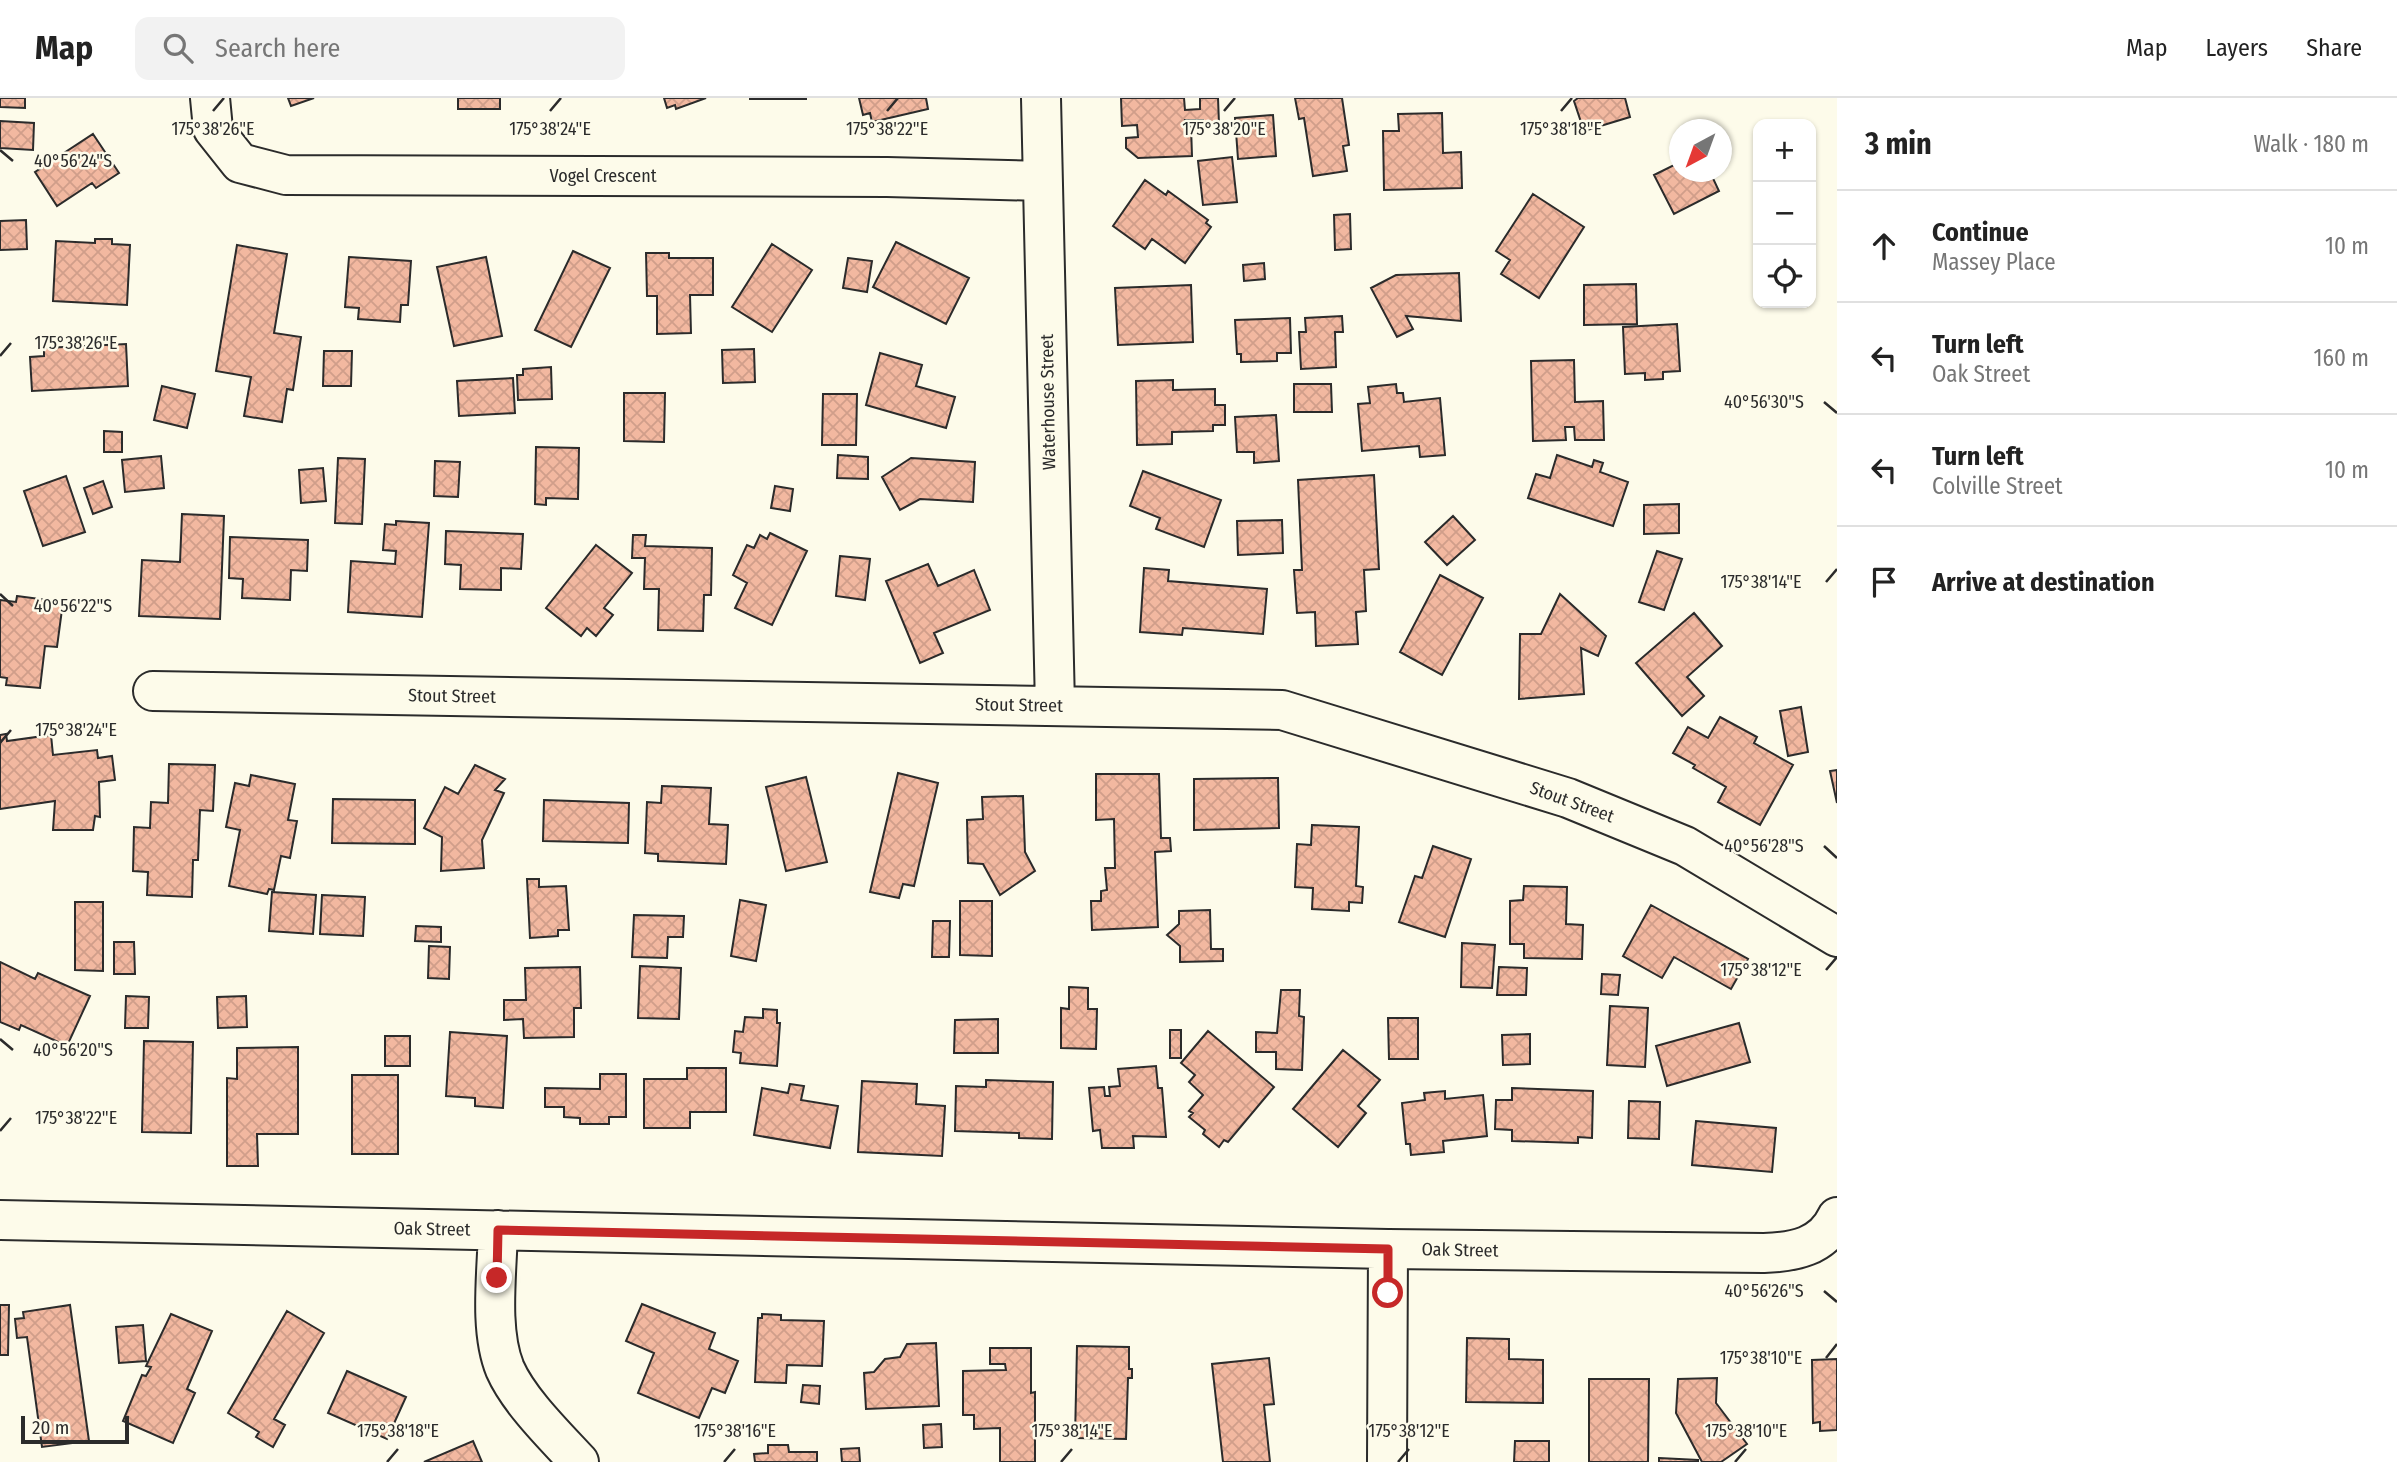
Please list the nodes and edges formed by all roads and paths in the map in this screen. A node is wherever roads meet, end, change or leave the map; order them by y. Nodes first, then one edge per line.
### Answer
1 (210, 98) edge
2 (1041, 98) edge
3 (1042, 181) junction
4 (153, 691) dead end
5 (1055, 706) junction
6 (1837, 937) edge
7 (0, 1220) edge
8 (1831, 1226) edge
9 (498, 1230) junction
10 (1388, 1249) junction
11 (579, 1462) edge
12 (1387, 1462) edge

1 - 3 street, Vogel Crescent
2 - 3 street, Waterhouse Street
3 - 5 street, Waterhouse Street
4 - 5 street, Stout Street
5 - 6 street, Stout Street
7 - 9 street, Oak Street
8 - 10 street, Oak Street
9 - 10 street, Oak Street
9 - 11 street
10 - 12 street

